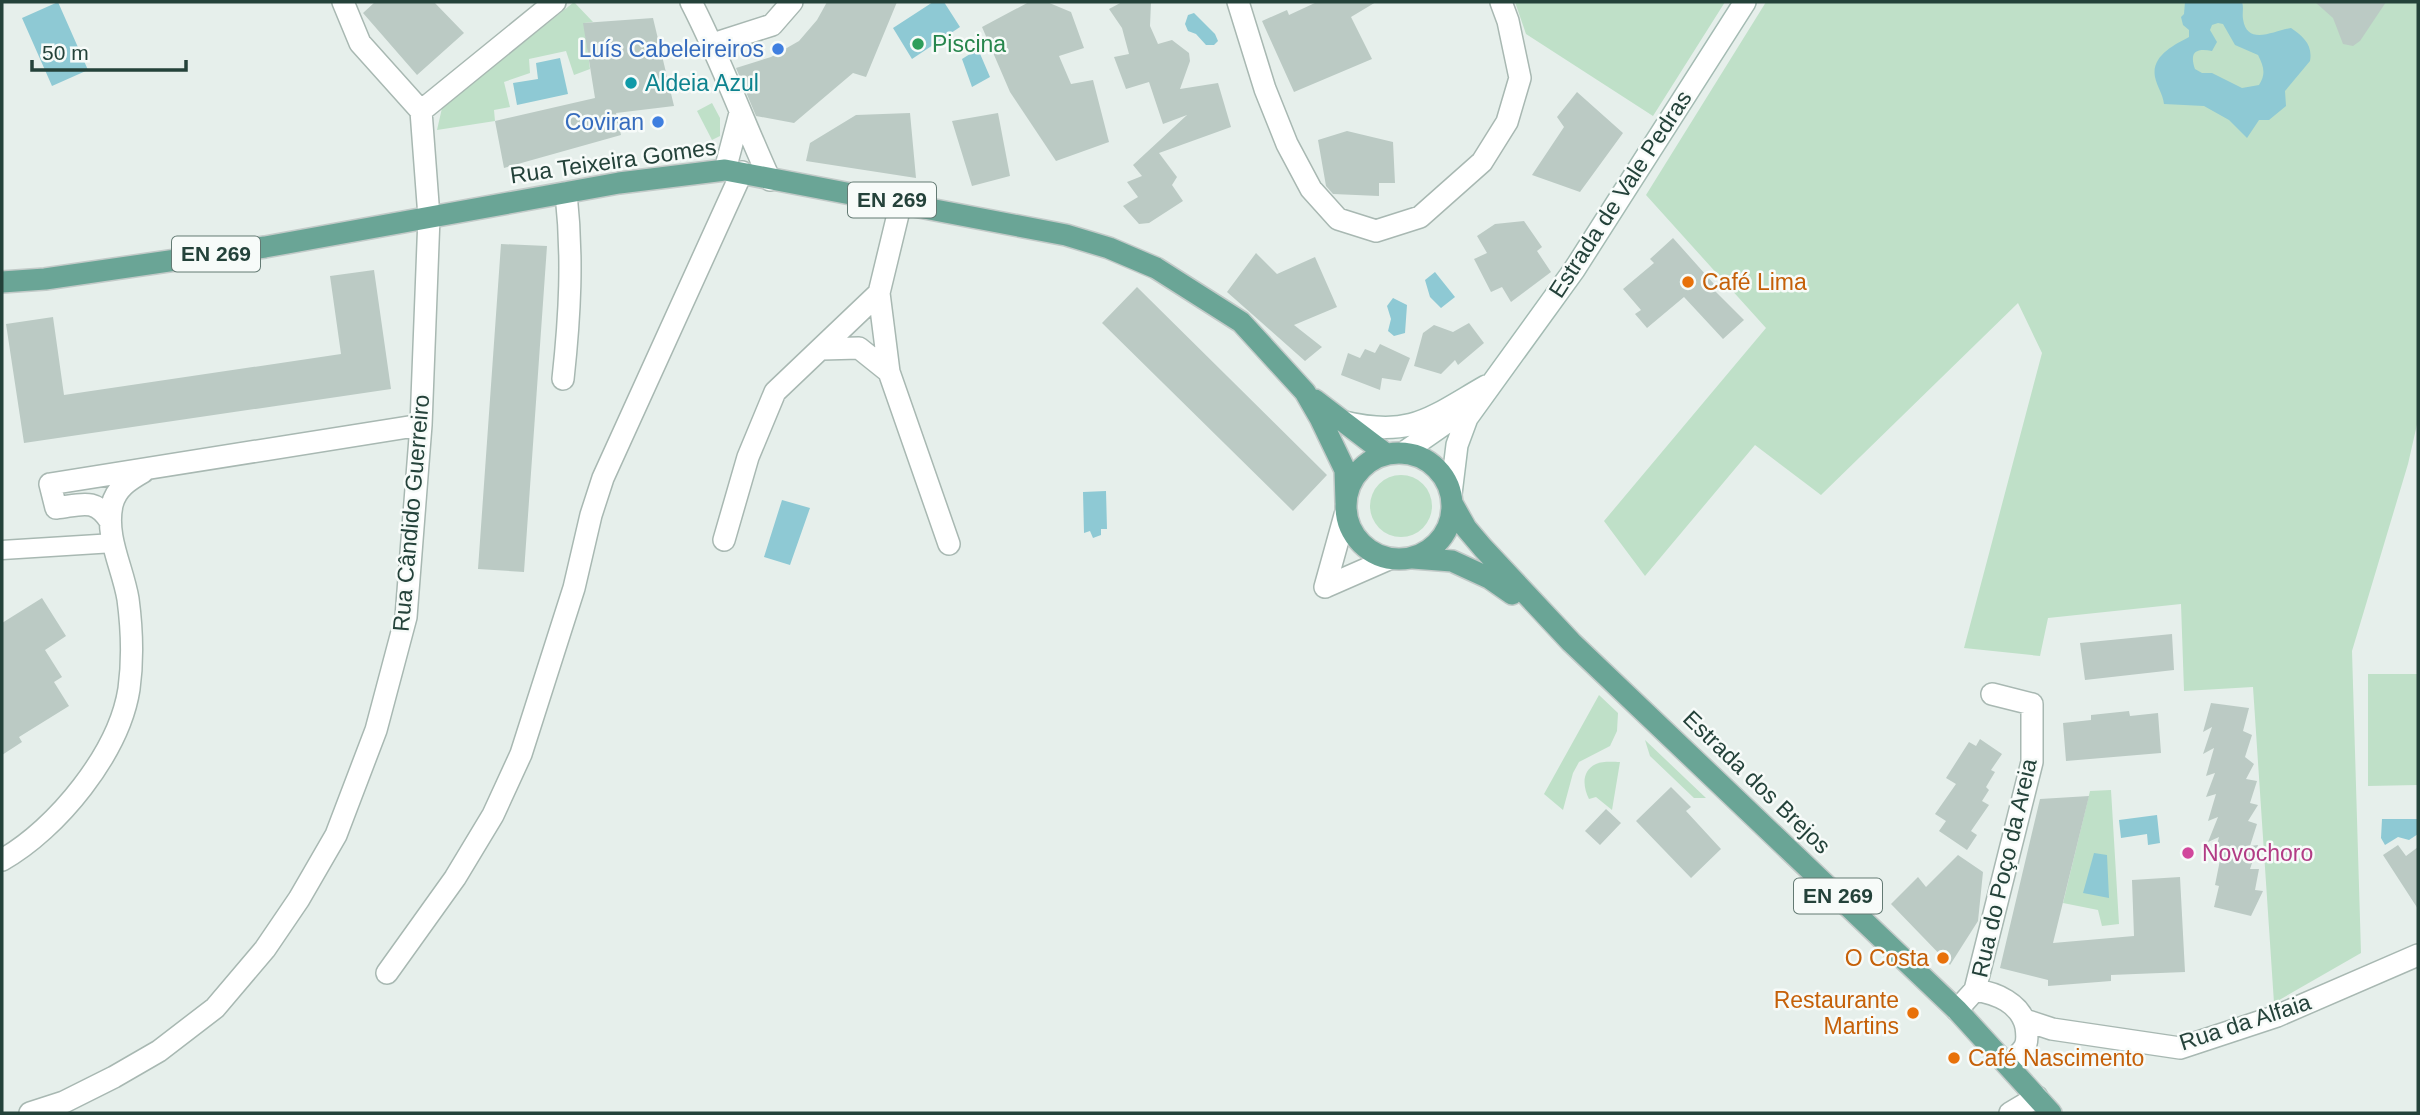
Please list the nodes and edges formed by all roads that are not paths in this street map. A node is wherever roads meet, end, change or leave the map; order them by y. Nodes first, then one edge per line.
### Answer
1 (343, 2) edge
2 (555, 2) edge
3 (691, 2) edge
4 (792, 2) edge
5 (1238, 2) edge
6 (1501, 2) edge
7 (1745, 2) edge
8 (713, 44) junction
9 (421, 111) junction
10 (740, 113) junction
11 (733, 171) junction
12 (771, 180) junction
13 (566, 193) junction
14 (901, 202) junction
15 (429, 217) junction
16 (2, 282) edge
17 (879, 293) junction
18 (822, 349) junction
19 (889, 372) junction
20 (563, 379) dead end
21 (1490, 383) junction
22 (1305, 392) junction
23 (1344, 422) junction
24 (422, 425) junction
25 (1394, 453) junction
26 (151, 467) junction
27 (1452, 498) junction
28 (1346, 509) junction
29 (110, 521) junction
30 (724, 540) dead end
31 (114, 543) junction
32 (949, 544) dead end
33 (2, 550) edge
34 (1399, 558) junction
35 (1571, 642) junction
36 (1992, 694) dead end
37 (2, 860) edge
38 (2418, 955) edge
39 (387, 973) dead end
40 (1975, 990) junction
41 (1957, 1010) junction
42 (2025, 1020) junction
43 (2008, 1065) junction
44 (2037, 1097) junction
45 (30, 1113) edge
46 (2010, 1113) edge
47 (2051, 1113) edge

1 - 9 street
2 - 9 street
3 - 8 street
4 - 8 street
5 - 6 street
7 - 21 street, Estrada de Vale Pedras
8 - 10 street
9 - 15 street, Rua Cândido Guerreiro
10 - 11 street
10 - 12 street
11 - 12 main road, Rua Teixeira Gomes / EN 269
11 - 13 main road, Rua Teixeira Gomes / EN 269
11 - 39 street
12 - 14 main road, Rua Teixeira Gomes / EN 269
13 - 15 main road, Rua Teixeira Gomes / EN 269
13 - 20 street
14 - 17 street
14 - 22 main road, Rua Teixeira Gomes / EN 269
15 - 16 main road, Rua Teixeira Gomes / EN 269
15 - 24 street, Rua Cândido Guerreiro
17 - 18 street
17 - 19 street
18 - 19 street
18 - 30 street
19 - 32 street
21 - 23 street
21 - 25 street, Estrada de Vale Pedras
21 - 27 street, Estrada de Vale Pedras
22 - 23 main road, Rua Teixeira Gomes / EN 269
22 - 28 main road, Rua Teixeira Gomes / EN 269
23 - 25 main road, Rua Teixeira Gomes / EN 269
24 - 26 street
24 - 45 street, Rua Cândido Guerreiro
25 - 27 main road, EN 269
25 - 28 main road
26 - 29 street
26 - 29 street
27 - 34 main road
27 - 35 main road, Estrada dos Brejos / EN 269
28 - 34 main road, EN 269
28 - 34 street
29 - 31 street
31 - 33 street
31 - 37 street
34 - 35 main road, Estrada dos Brejos / EN 269
35 - 41 main road, Estrada dos Brejos / EN 269
36 - 40 street, Rua do Poço da Areia
38 - 42 street, Rua da Alfaia
40 - 41 street
40 - 42 street
41 - 43 main road, Estrada dos Brejos / EN 269
42 - 43 street
43 - 44 main road, Estrada dos Brejos / EN 269
44 - 46 street
44 - 47 main road, Estrada dos Brejos / EN 269

